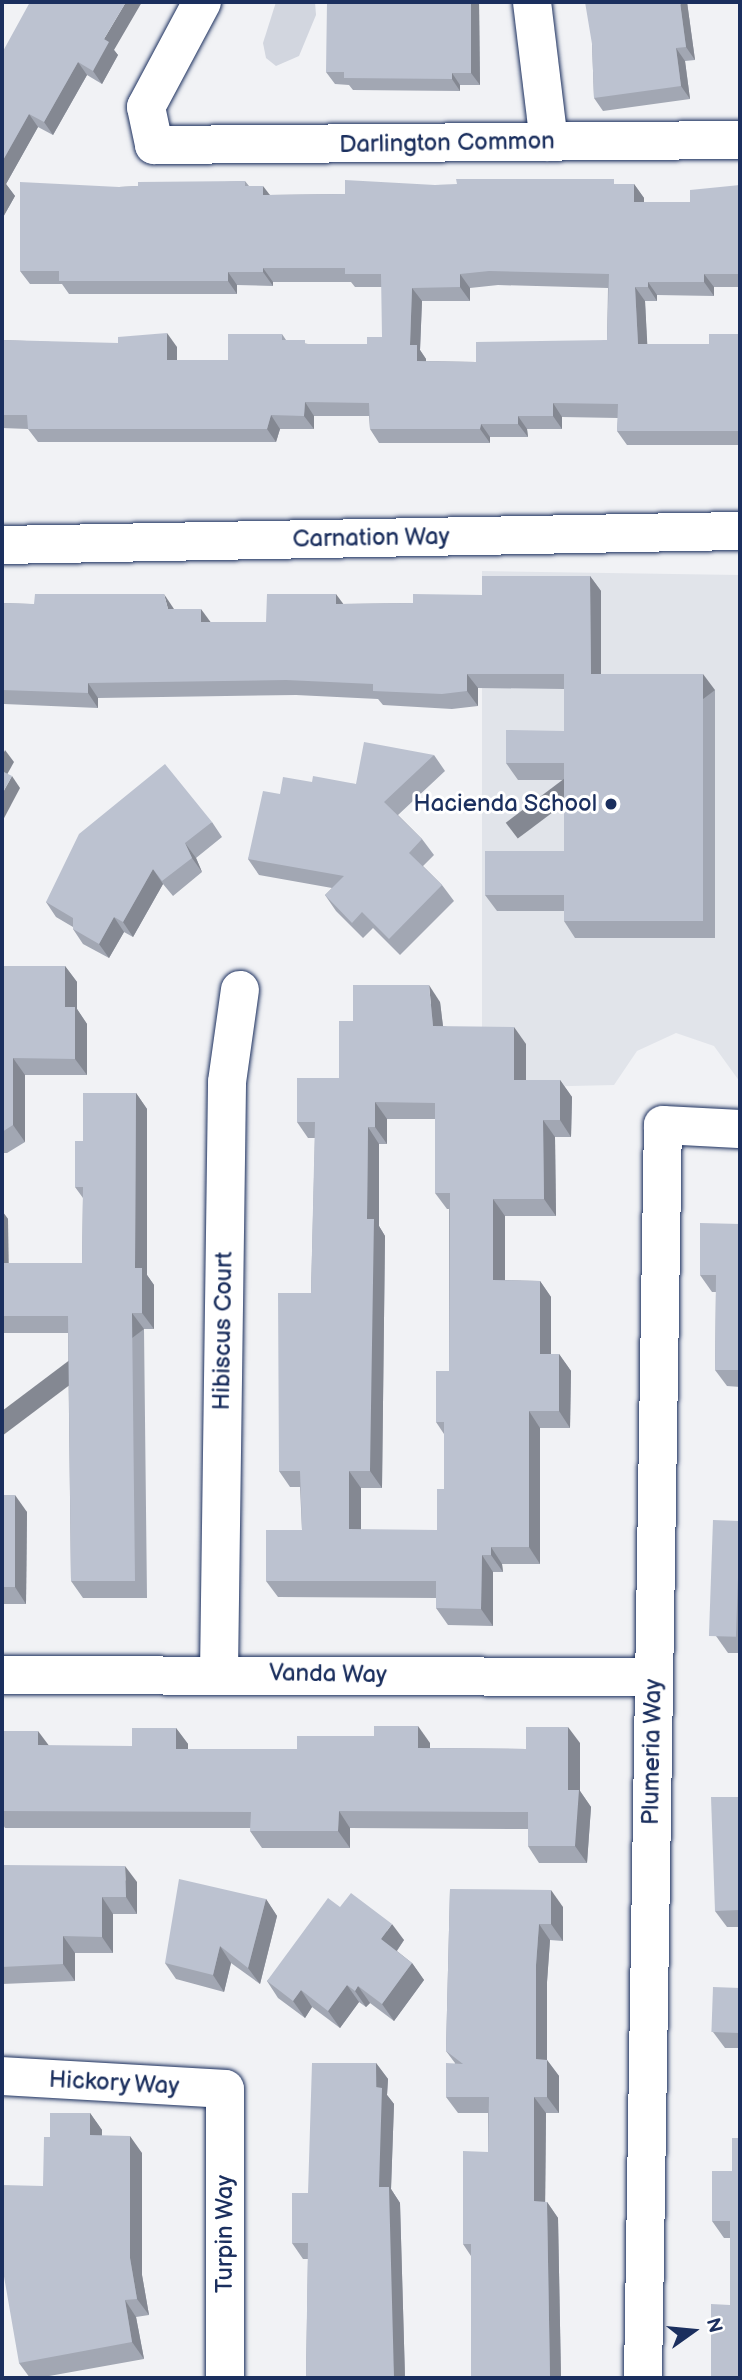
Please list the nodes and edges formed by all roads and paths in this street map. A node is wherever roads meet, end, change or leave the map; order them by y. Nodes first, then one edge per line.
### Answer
1 (202, 2) edge
2 (532, 2) edge
3 (740, 140) edge
4 (549, 142) junction
5 (740, 531) edge
6 (2, 545) edge
7 (240, 990) dead end
8 (738, 1120) edge
9 (219, 1673) junction
10 (2, 1675) edge
11 (653, 1677) junction
12 (2, 2076) edge
13 (225, 2089) joint
14 (225, 2378) edge
15 (643, 2378) edge

1 - 4 street, Darlington Common
2 - 4 street
3 - 4 street, Darlington Common
5 - 6 street, Carnation Way
7 - 9 street, Hibiscus Court
8 - 11 street, Plumeria Way
9 - 10 street, Vanda Way
9 - 11 street, Vanda Way
11 - 15 street, Plumeria Way
12 - 13 street, Hickory Way
13 - 14 street, Turpin Way

